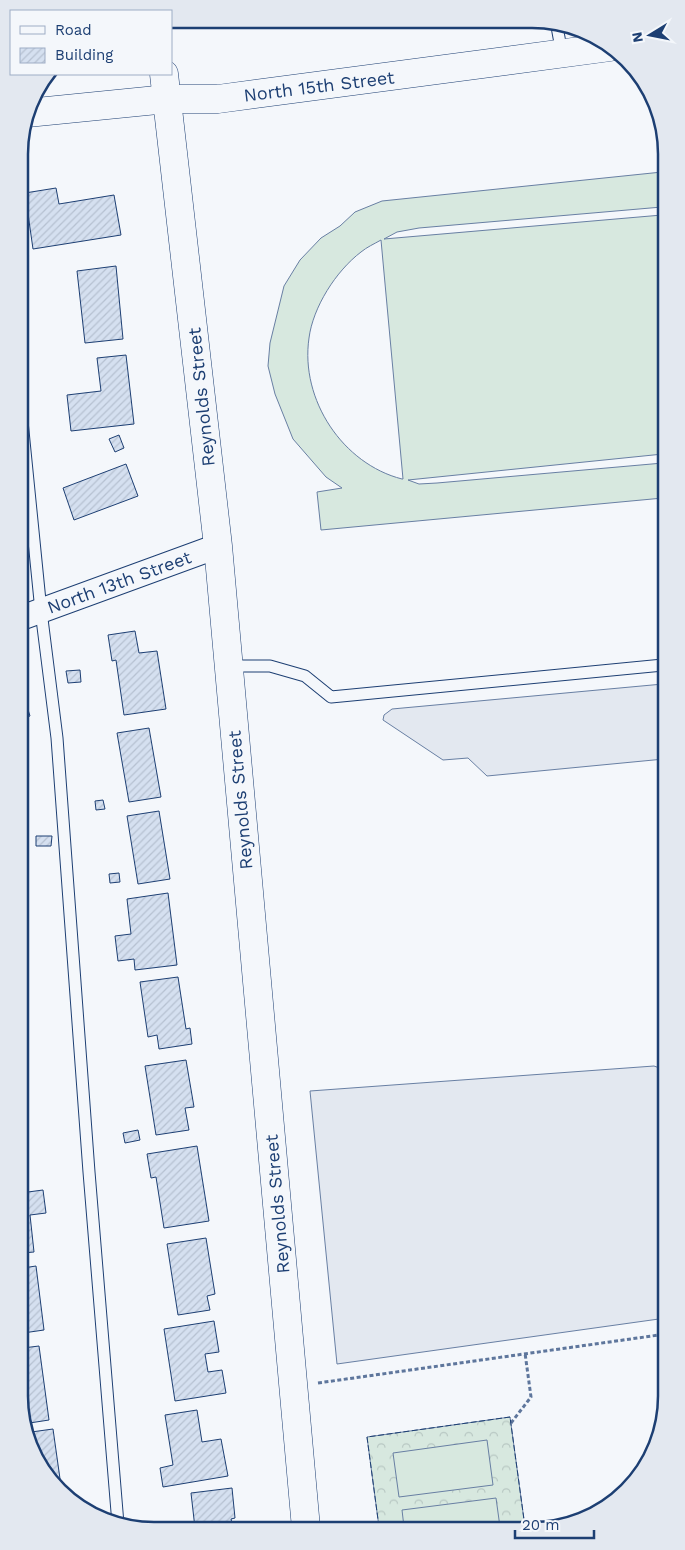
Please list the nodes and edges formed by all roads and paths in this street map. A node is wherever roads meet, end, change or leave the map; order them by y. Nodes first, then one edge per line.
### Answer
1 (558, 30) edge
2 (600, 48) edge
3 (562, 54) junction
4 (165, 86) edge
5 (35, 112) edge
6 (218, 546) junction
7 (28, 557) edge
8 (31, 615) edge
9 (228, 666) junction
10 (658, 666) edge
11 (657, 1335) edge
12 (525, 1353) junction
13 (293, 1387) junction
14 (511, 1423) dead end
15 (117, 1517) edge
16 (305, 1522) edge

1 - 3 lane
2 - 3 main road, North 15th Street
3 - 4 main road, North 15th Street
4 - 5 main road, North 15th Street
4 - 6 main road, Reynolds Street
6 - 8 street, North 13th Street
6 - 9 main road, Reynolds Street
7 - 8 lane
8 - 15 lane
9 - 10 lane
9 - 13 main road, Reynolds Street
11 - 12 path
12 - 13 path
12 - 14 path
13 - 16 main road, Reynolds Street

